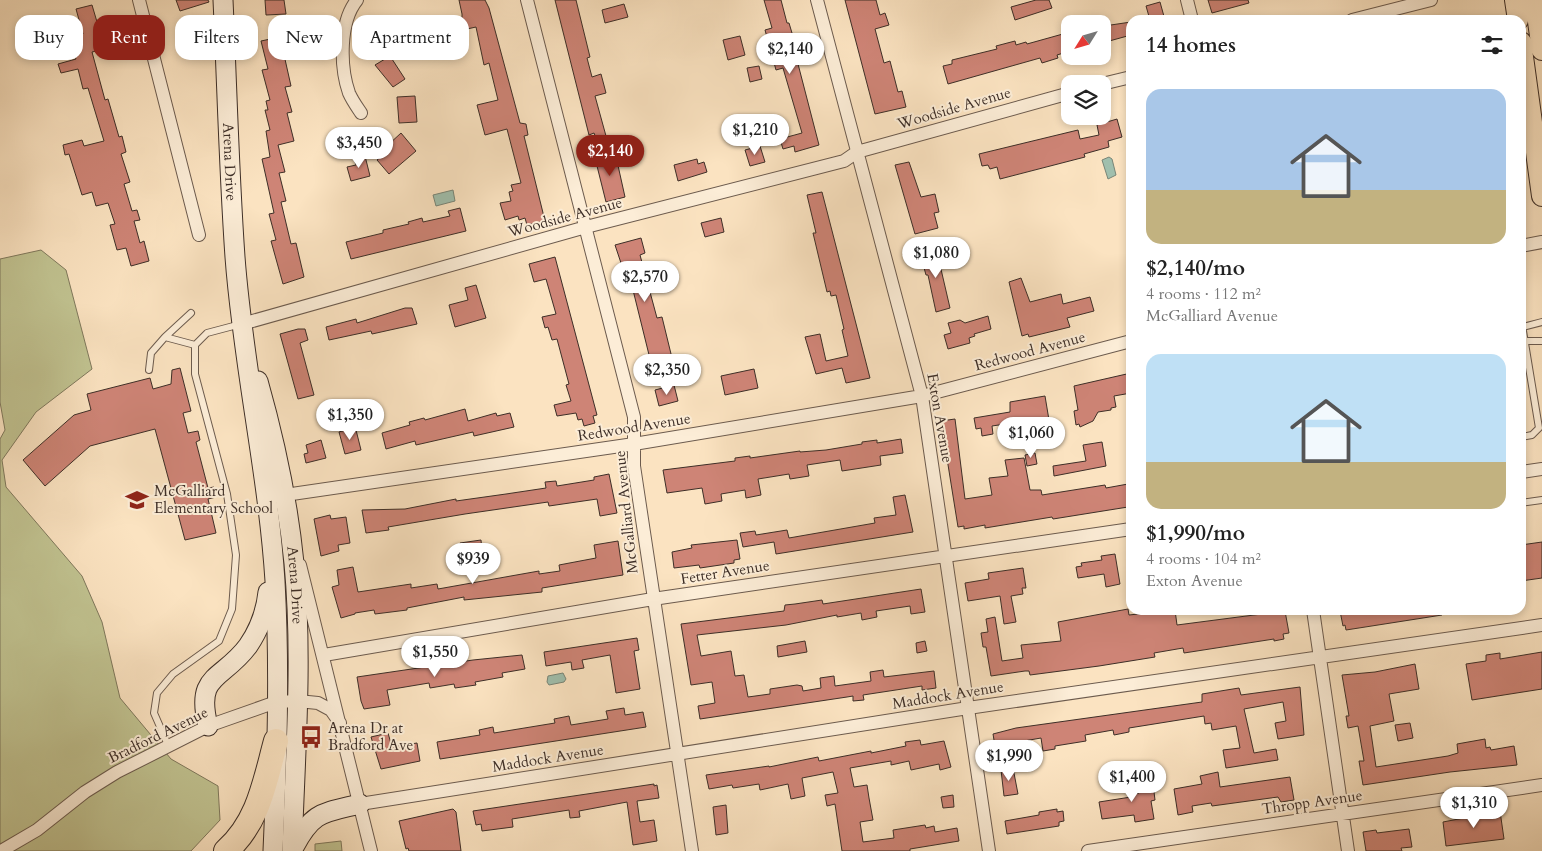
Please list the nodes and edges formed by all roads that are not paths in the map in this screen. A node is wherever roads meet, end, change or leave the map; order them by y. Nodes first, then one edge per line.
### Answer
1 (139, 0) edge
2 (223, 0) edge
3 (357, 0) edge
4 (527, 0) edge
5 (817, 0) edge
6 (1187, 0) edge
7 (1430, 0) edge
8 (1515, 0) edge
9 (1535, 0) edge
10 (1191, 15) edge
11 (1372, 15) edge
12 (1517, 15) edge
13 (1542, 50) edge
14 (1526, 64) edge
15 (1126, 78) edge
16 (1111, 82) edge
17 (1061, 95) edge
18 (361, 113) dead end
19 (1537, 114) edge
20 (857, 152) junction
21 (1542, 196) edge
22 (586, 227) junction
23 (199, 235) dead end
24 (1542, 242) edge
25 (1526, 245) edge
26 (191, 312) dead end
27 (1542, 322) edge
28 (242, 324) junction
29 (1526, 326) edge
30 (165, 337) junction
31 (1526, 341) edge
32 (1542, 341) edge
33 (1126, 342) edge
34 (195, 345) junction
35 (1526, 347) edge
36 (150, 370) dead end
37 (922, 396) junction
38 (1526, 436) edge
39 (634, 444) junction
40 (1542, 469) edge
41 (1526, 471) edge
42 (285, 495) junction
43 (1542, 500) edge
44 (1526, 502) edge
45 (288, 518) junction
46 (1126, 530) edge
47 (946, 555) junction
48 (272, 556) junction
49 (652, 599) junction
50 (1314, 615) edge
51 (1542, 625) edge
52 (324, 655) junction
53 (1320, 658) junction
54 (298, 701) junction
55 (276, 702) junction
56 (968, 708) junction
57 (340, 723) junction
58 (208, 726) junction
59 (276, 741) junction
60 (168, 745) junction
61 (677, 754) junction
62 (1542, 785) edge
63 (360, 804) junction
64 (1342, 814) junction
65 (1, 851) edge
66 (226, 851) edge
67 (273, 851) edge
68 (292, 851) edge
69 (371, 851) edge
70 (692, 851) edge
71 (989, 851) edge
72 (1088, 851) edge
73 (1348, 851) edge

1 - 23 street
2 - 28 main road, Arena Drive
3 - 18 street
4 - 22 street, McGalliard Avenue
5 - 20 street, Exton Avenue
6 - 10 street
7 - 11 street
8 - 12 main road
9 - 13 main road
14 - 19 main road
15 - 16 street
17 - 20 street, Woodside Avenue
19 - 21 main road
20 - 22 street, Woodside Avenue
20 - 37 street, Exton Avenue
22 - 28 street, Woodside Avenue
22 - 39 street, McGalliard Avenue
24 - 25 street
26 - 30 lane
27 - 29 lane
28 - 34 lane
28 - 42 main road, Arena Drive
28 - 48 main road, Arena Drive
30 - 34 lane
30 - 36 lane
31 - 32 lane
33 - 37 street, Redwood Avenue
34 - 60 lane
35 - 38 lane
37 - 39 street, Redwood Avenue
37 - 47 street, Exton Avenue
39 - 42 street, Redwood Avenue
39 - 49 street, McGalliard Avenue
40 - 41 street
42 - 45 main road, Arena Drive
43 - 44 lane
45 - 52 street
45 - 54 main road, Arena Drive
46 - 47 street, Fetter Avenue
47 - 49 street, Fetter Avenue
47 - 56 street, Exton Avenue
48 - 55 main road, Arena Drive
48 - 58 main road
49 - 52 street, Fetter Avenue
49 - 61 street, McGalliard Avenue
50 - 53 street
51 - 53 street, Maddock Avenue
52 - 57 street
53 - 56 street, Maddock Avenue
53 - 64 street
54 - 55 street, Bradford Avenue
54 - 57 street, Bradford Avenue
54 - 68 main road, Arena Drive
55 - 58 street, Bradford Avenue
55 - 59 main road, Arena Drive
56 - 61 street, Maddock Avenue
56 - 71 street, Exton Avenue
57 - 63 street
58 - 60 street, Bradford Avenue
59 - 66 highway
59 - 67 main road, Arena Drive
60 - 65 street, Bradford Avenue
61 - 63 street, Maddock Avenue
61 - 70 street, McGalliard Avenue
62 - 64 street, Thropp Avenue
63 - 68 main road
63 - 69 street
64 - 72 street, Thropp Avenue
64 - 73 street

